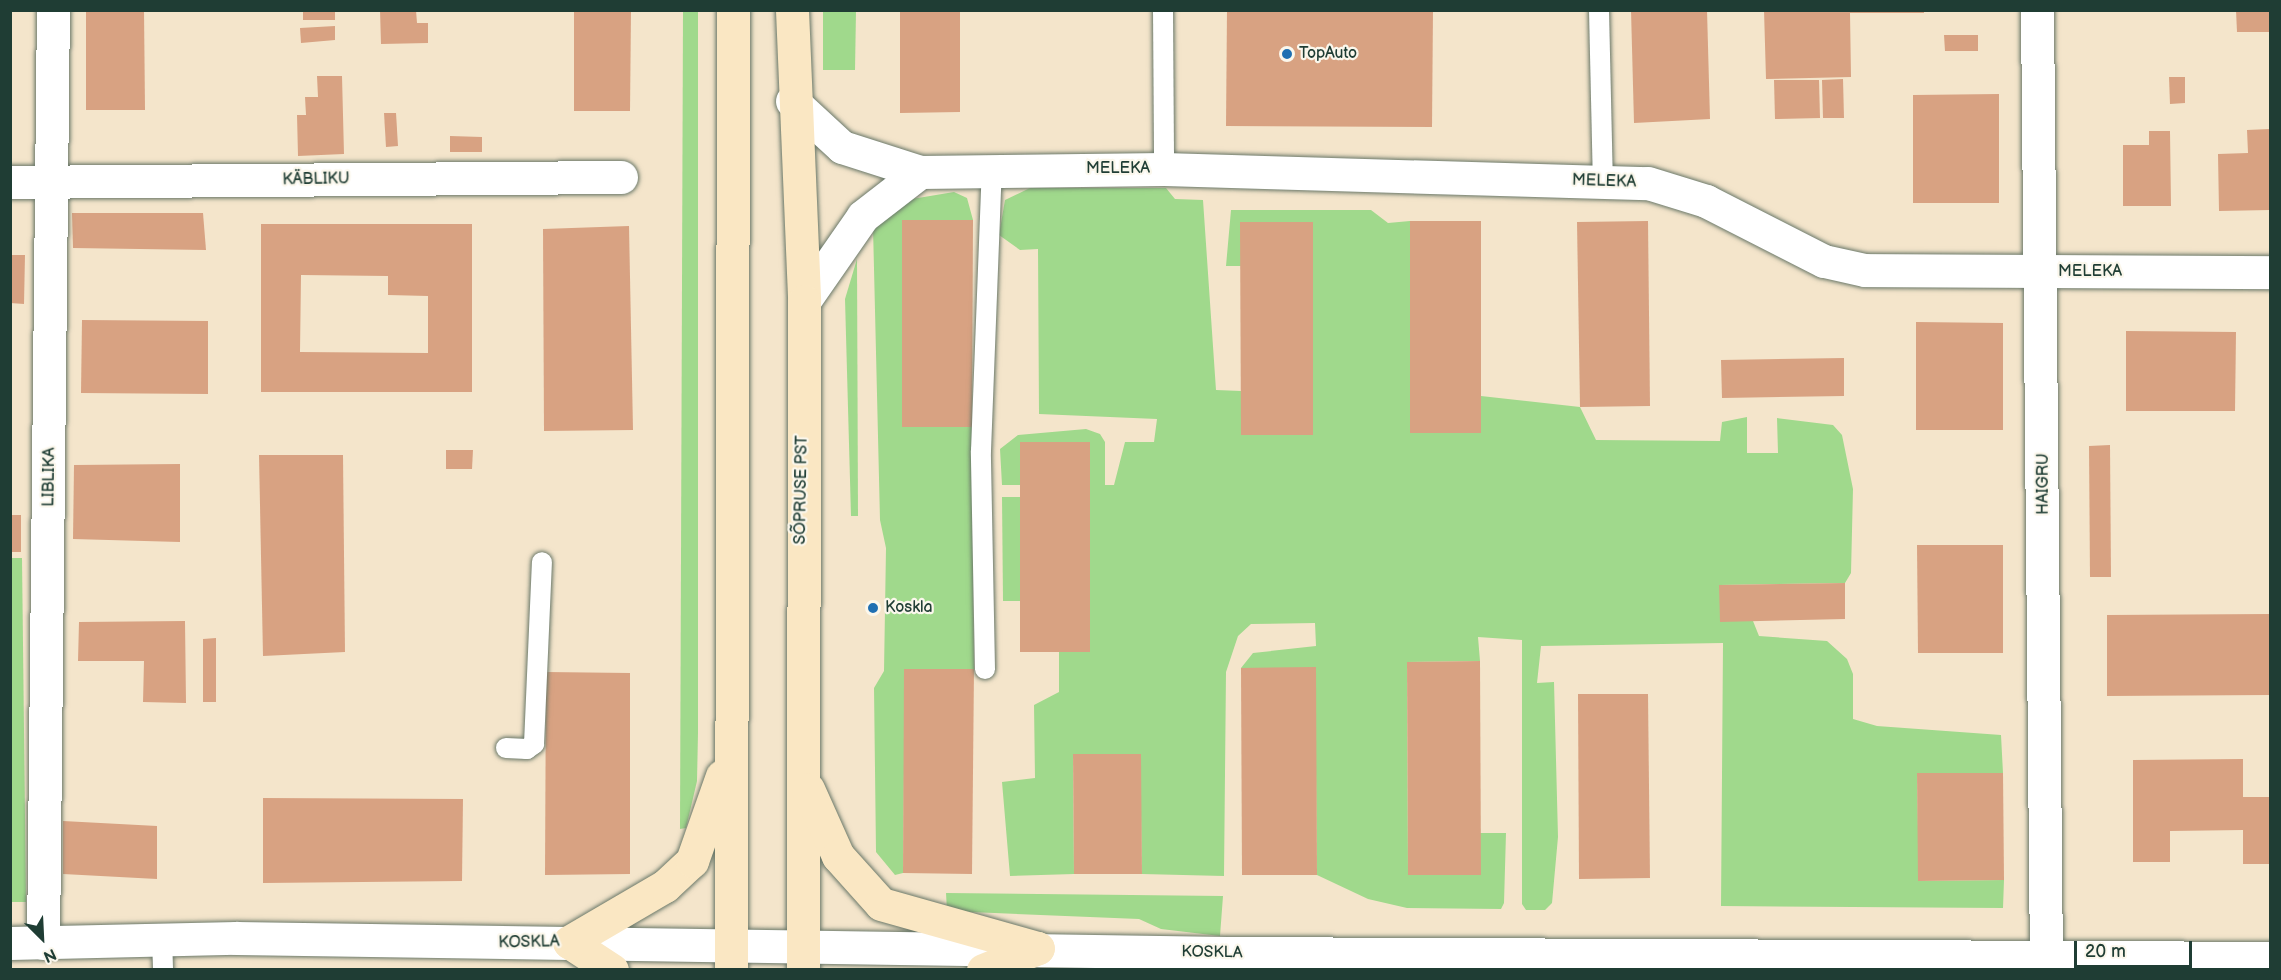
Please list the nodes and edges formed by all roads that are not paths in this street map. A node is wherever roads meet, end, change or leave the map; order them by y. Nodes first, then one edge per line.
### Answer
1 (52, 10) edge
2 (733, 10) edge
3 (792, 10) edge
4 (1163, 10) edge
5 (1599, 10) edge
6 (2037, 10) edge
7 (792, 101) junction
8 (1164, 169) junction
9 (992, 170) junction
10 (920, 172) junction
11 (621, 177) dead end
12 (10, 182) edge
13 (54, 182) junction
14 (1603, 182) junction
15 (2043, 272) junction
16 (2271, 272) edge
17 (804, 301) junction
18 (542, 562) dead end
19 (985, 669) dead end
20 (732, 742) junction
21 (506, 748) dead end
22 (802, 776) junction
23 (569, 942) junction
24 (10, 943) edge
25 (43, 943) junction
26 (1038, 948) junction
27 (163, 954) edge
28 (731, 957) edge
29 (803, 957) edge
30 (2046, 957) junction
31 (2271, 958) edge
32 (1225, 961) edge
33 (1917, 963) edge
34 (612, 969) edge
35 (983, 969) edge

1 - 13 street, LIBLIKA
2 - 20 main road
3 - 7 main road, SÕPRUSE PST
4 - 8 lane
5 - 14 lane
6 - 15 street, HAIGRU
7 - 10 street, MELEKA
7 - 17 main road, SÕPRUSE PST
8 - 9 street, MELEKA
8 - 14 street, MELEKA
9 - 10 street, MELEKA
9 - 19 lane
10 - 17 street
11 - 13 street, KÄBLIKU
12 - 13 street, KÄBLIKU
13 - 25 street, LIBLIKA
14 - 15 street, MELEKA
15 - 16 street, MELEKA
15 - 30 street, HAIGRU
17 - 22 main road, SÕPRUSE PST
18 - 21 lane
20 - 23 main road
20 - 28 main road
22 - 26 main road
22 - 29 main road, SÕPRUSE PST
23 - 27 street, KOSKLA
23 - 28 street, KOSKLA
23 - 34 main road
24 - 25 street, KOSKLA
25 - 27 street, KOSKLA
26 - 29 street, KOSKLA
26 - 32 street, KOSKLA
26 - 35 main road
28 - 29 street, KOSKLA
30 - 31 street, KOSKLA
30 - 33 street, KOSKLA
32 - 33 street, KOSKLA

